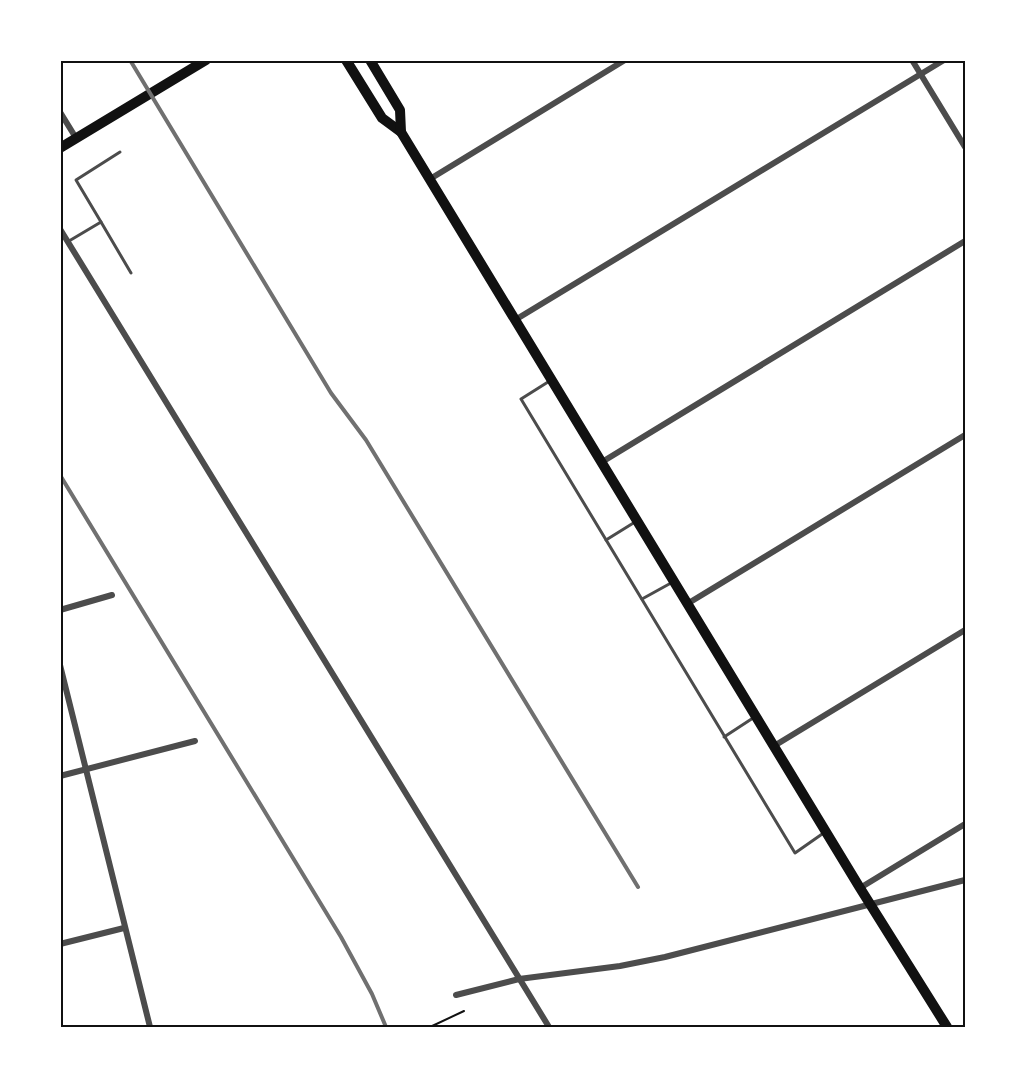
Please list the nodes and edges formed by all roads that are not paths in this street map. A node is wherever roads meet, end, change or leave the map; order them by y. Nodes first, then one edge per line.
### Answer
1 (206, 60) edge
2 (346, 60) edge
3 (370, 60) edge
4 (625, 60) edge
5 (912, 60) edge
6 (944, 60) edge
7 (921, 74) junction
8 (60, 112) edge
9 (401, 132) junction
10 (76, 138) junction
11 (965, 147) edge
12 (60, 148) edge
13 (120, 152) dead end
14 (430, 179) junction
15 (101, 222) junction
16 (60, 229) edge
17 (965, 241) edge
18 (68, 242) junction
19 (131, 273) dead end
20 (515, 320) junction
21 (552, 380) junction
22 (965, 435) edge
23 (602, 462) junction
24 (637, 520) junction
25 (606, 540) junction
26 (674, 581) junction
27 (112, 595) dead end
28 (642, 600) junction
29 (687, 604) junction
30 (60, 610) edge
31 (965, 630) edge
32 (60, 665) edge
33 (756, 716) junction
34 (724, 737) junction
35 (195, 741) dead end
36 (774, 746) junction
37 (86, 770) junction
38 (60, 776) edge
39 (965, 824) edge
40 (826, 831) junction
41 (965, 880) edge
42 (860, 888) junction
43 (870, 904) junction
44 (124, 928) junction
45 (60, 944) edge
46 (519, 979) junction
47 (456, 995) dead end
48 (150, 1027) edge
49 (549, 1027) edge
50 (947, 1027) edge

1 - 10 highway
2 - 9 highway
3 - 9 highway
4 - 14 street
5 - 7 street
6 - 7 street
7 - 11 street
7 - 20 street
8 - 10 street
9 - 14 highway
10 - 12 highway
13 - 15 lane
14 - 20 highway
15 - 18 lane
15 - 19 lane
16 - 18 street
17 - 23 street
18 - 46 street
20 - 21 highway
21 - 23 highway
21 - 25 lane
22 - 29 street
23 - 24 highway
24 - 25 lane
24 - 26 highway
25 - 28 lane
26 - 28 lane
26 - 29 highway
27 - 30 street
28 - 34 lane
29 - 33 highway
31 - 36 street
32 - 37 street
33 - 34 lane
33 - 36 highway
34 - 40 lane
35 - 37 street
36 - 40 highway
37 - 38 street
37 - 44 street
39 - 42 street
40 - 42 highway
41 - 43 street
42 - 43 highway
43 - 46 street
43 - 50 highway
44 - 45 street
44 - 48 street
46 - 47 street
46 - 49 street

